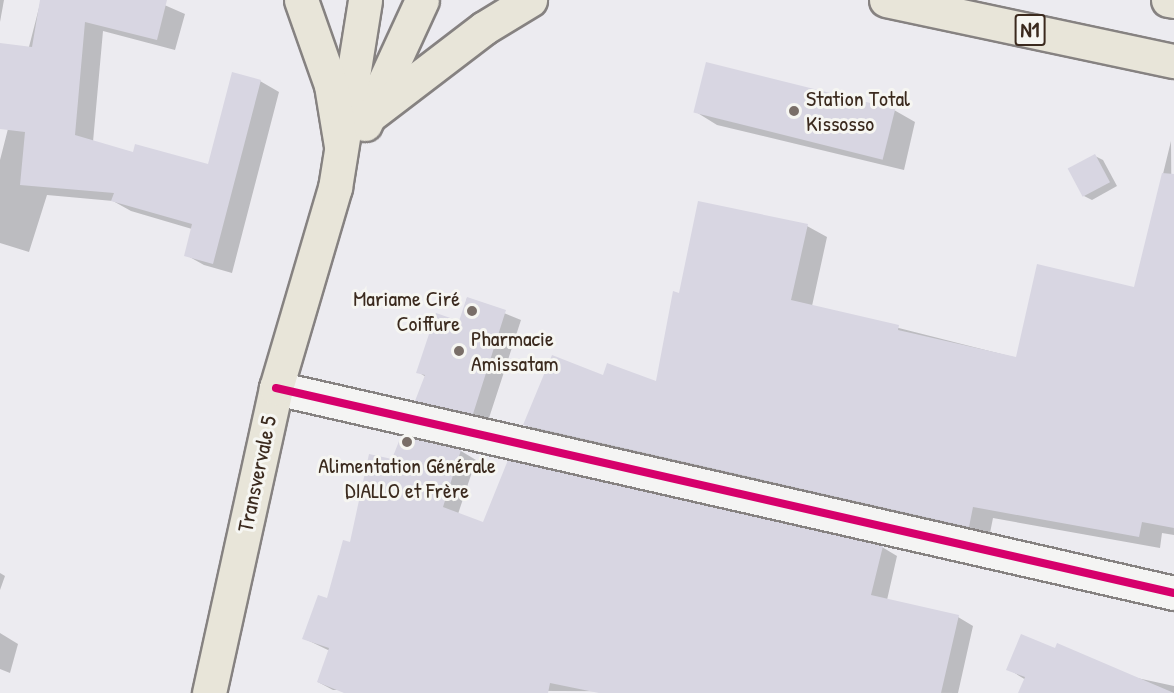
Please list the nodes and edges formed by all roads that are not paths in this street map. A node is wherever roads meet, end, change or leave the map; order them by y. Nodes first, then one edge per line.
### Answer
1 (301, 0) edge
2 (365, 0) edge
3 (422, 0) edge
4 (530, 0) edge
5 (886, 0) edge
6 (1168, 0) edge
7 (1174, 1) edge
8 (1174, 61) edge
9 (369, 116) junction
10 (341, 146) junction
11 (335, 188) junction
12 (276, 388) junction
13 (1174, 593) edge
14 (208, 693) edge

1 - 10 main road
2 - 10 main road, Transvervale 5
3 - 9 main road, Transvervale 5
4 - 9 main road
5 - 8 main road, N1
6 - 7 main road
9 - 11 main road, Transvervale 5
10 - 11 main road, Transvervale 5
11 - 12 main road, Transvervale 5
12 - 13 street
12 - 14 main road, Transvervale 5

